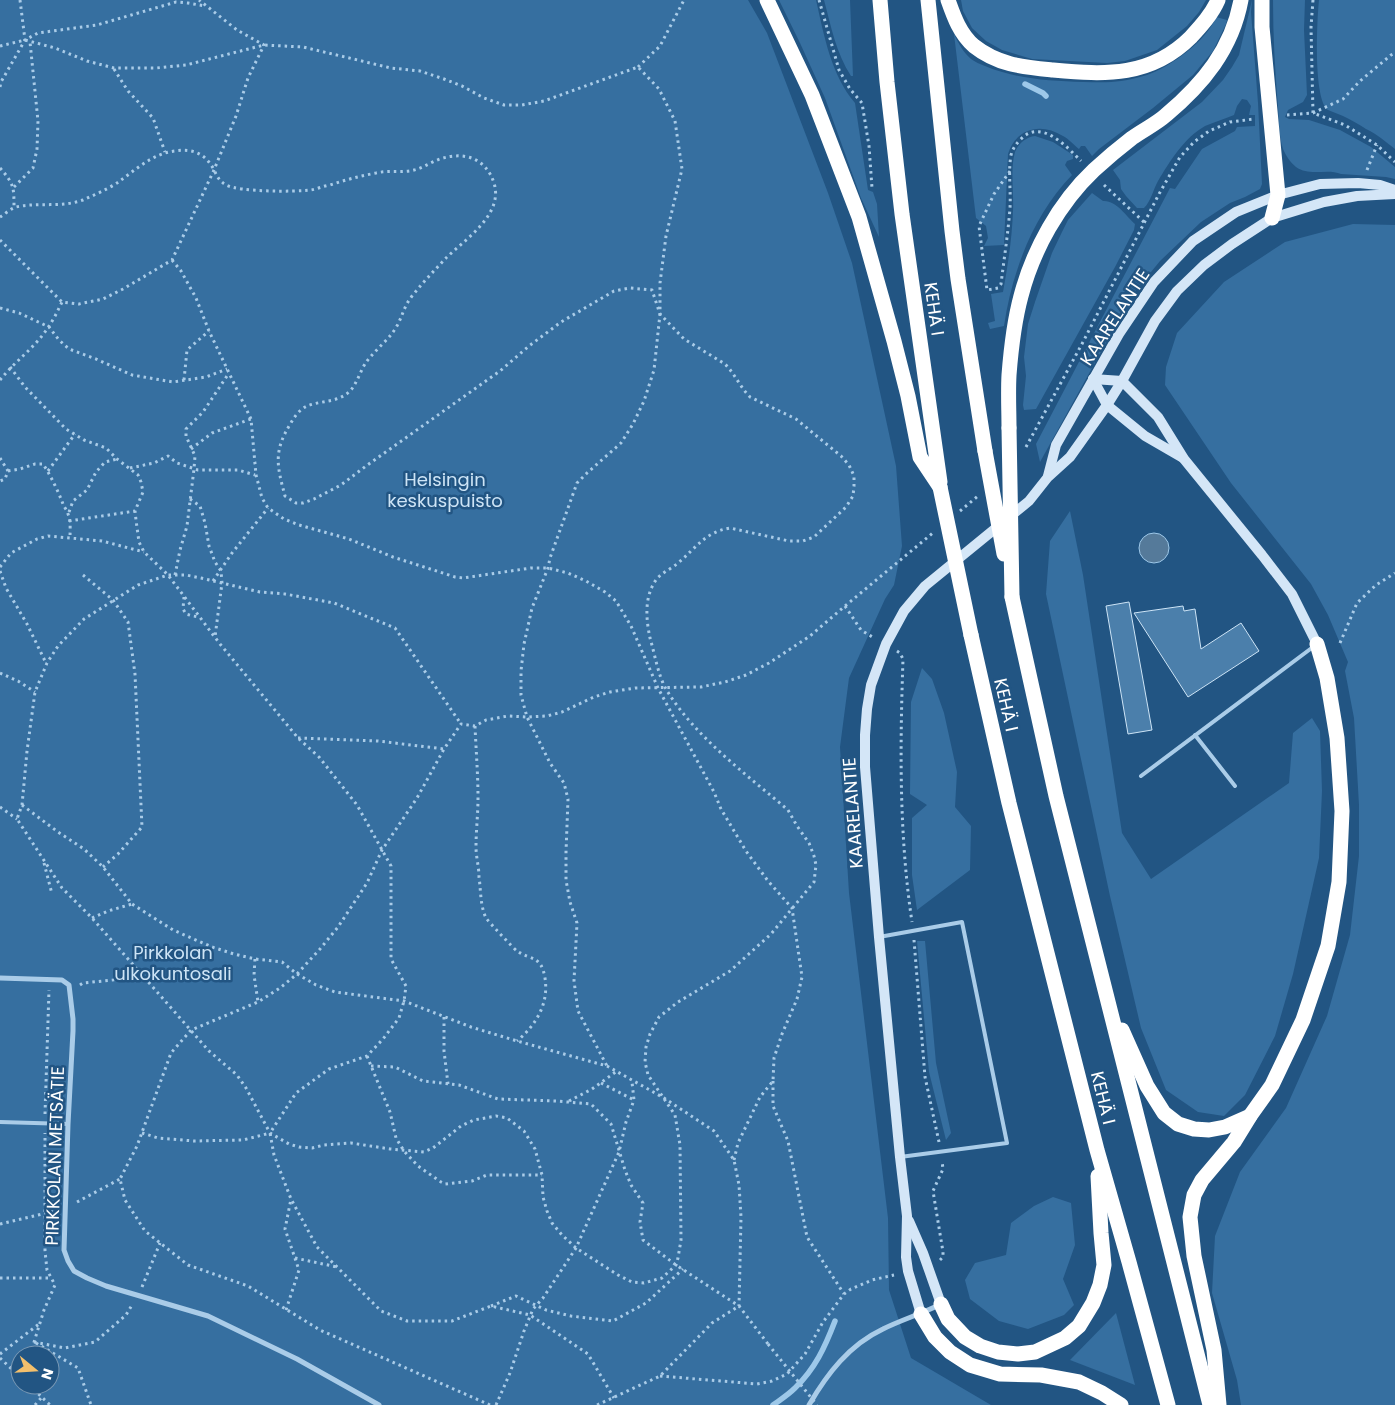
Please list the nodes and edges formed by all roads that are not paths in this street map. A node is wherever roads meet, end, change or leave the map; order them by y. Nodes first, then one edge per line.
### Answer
1 (767, 0) edge
2 (880, 0) edge
3 (928, 0) edge
4 (948, 0) edge
5 (1218, 0) edge
6 (1241, 0) edge
7 (1262, 0) edge
8 (1395, 190) edge
9 (1395, 194) edge
10 (1278, 195) junction
11 (1272, 218) junction
12 (1093, 379) junction
13 (1122, 382) junction
14 (1107, 405) junction
15 (1184, 459) junction
16 (1048, 478) junction
17 (940, 487) junction
18 (1012, 597) junction
19 (1317, 644) junction
20 (1195, 735) junction
21 (1141, 776) dead end
22 (1235, 786) dead end
23 (879, 937) junction
24 (0, 978) edge
25 (1106, 994) junction
26 (1250, 1116) junction
27 (0, 1122) edge
28 (68, 1124) junction
29 (1097, 1150) junction
30 (900, 1157) junction
31 (907, 1216) junction
32 (941, 1304) junction
33 (921, 1314) junction
34 (379, 1405) edge
35 (809, 1405) edge
36 (1121, 1405) edge
37 (1168, 1405) edge
38 (1210, 1405) edge
39 (1219, 1405) edge

1 - 17 highway
2 - 17 highway, KEHÄ I
3 - 18 highway, KEHÄ I, bridge
4 - 5 highway
6 - 18 highway, bridge
7 - 10 highway
8 - 10 main road, KAARELANTIE
9 - 11 main road, KAARELANTIE
10 - 11 highway
10 - 12 main road, KAARELANTIE
11 - 13 main road, KAARELANTIE
12 - 13 main road
12 - 14 main road
12 - 16 main road, KAARELANTIE
13 - 14 main road, KAARELANTIE
13 - 15 main road
14 - 15 main road
14 - 16 main road, KAARELANTIE
15 - 19 main road
16 - 23 main road, KAARELANTIE
17 - 29 highway, KEHÄ I, bridge
18 - 25 highway, KEHÄ I
19 - 20 lane
19 - 26 highway
20 - 21 lane
20 - 22 lane
23 - 30 main road, KAARELANTIE
23 - 30 lane
24 - 28 street, PIRKKOLAN METSÄTIE
25 - 26 highway
25 - 38 highway, KEHÄ I
26 - 39 highway
27 - 28 lane
28 - 34 street, PIRKKOLAN METSÄTIE
29 - 32 highway
29 - 37 highway, KEHÄ I
30 - 31 main road, KAARELANTIE
31 - 32 main road, KAARELANTIE
31 - 33 main road, KAARELANTIE
32 - 33 street
33 - 35 street
33 - 36 highway

